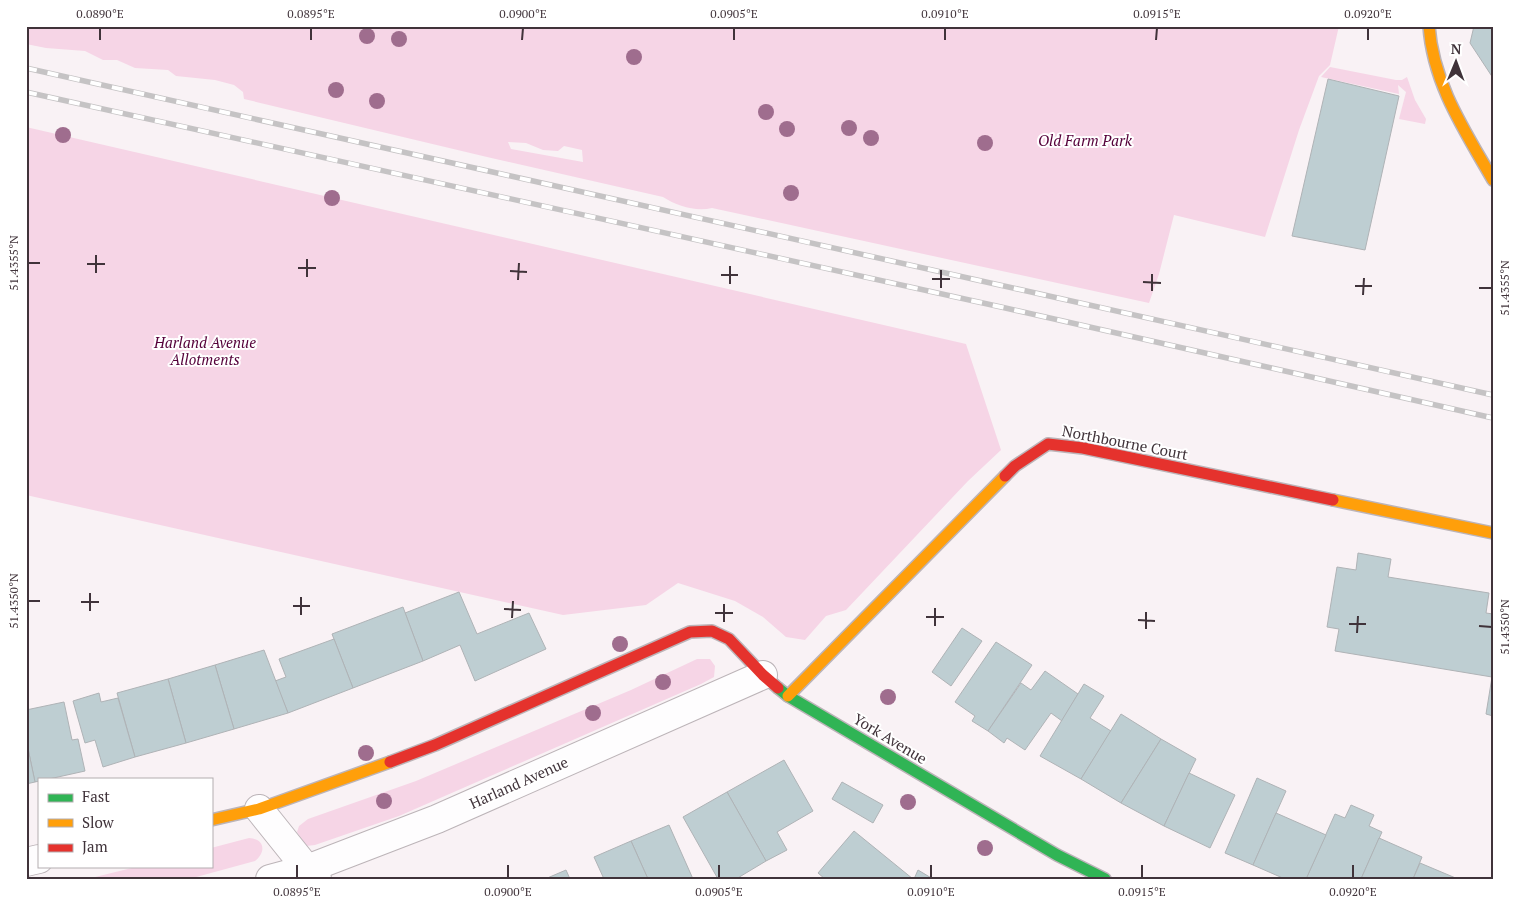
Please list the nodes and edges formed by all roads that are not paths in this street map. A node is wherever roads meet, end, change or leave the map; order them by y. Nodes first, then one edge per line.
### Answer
1 (1429, 26) edge
2 (1493, 180) edge
3 (1493, 533) edge
4 (763, 675) junction
5 (788, 696) junction
6 (259, 809) junction
7 (212, 820) edge
8 (312, 874) edge
9 (270, 879) edge
10 (1106, 879) edge

1 - 2 street
3 - 5 street, Northbourne Court
4 - 5 street, York Avenue
4 - 6 street, York Avenue
4 - 8 street, Harland Avenue
5 - 10 street, York Avenue
6 - 7 street
6 - 8 street
8 - 9 street, Harland Avenue

